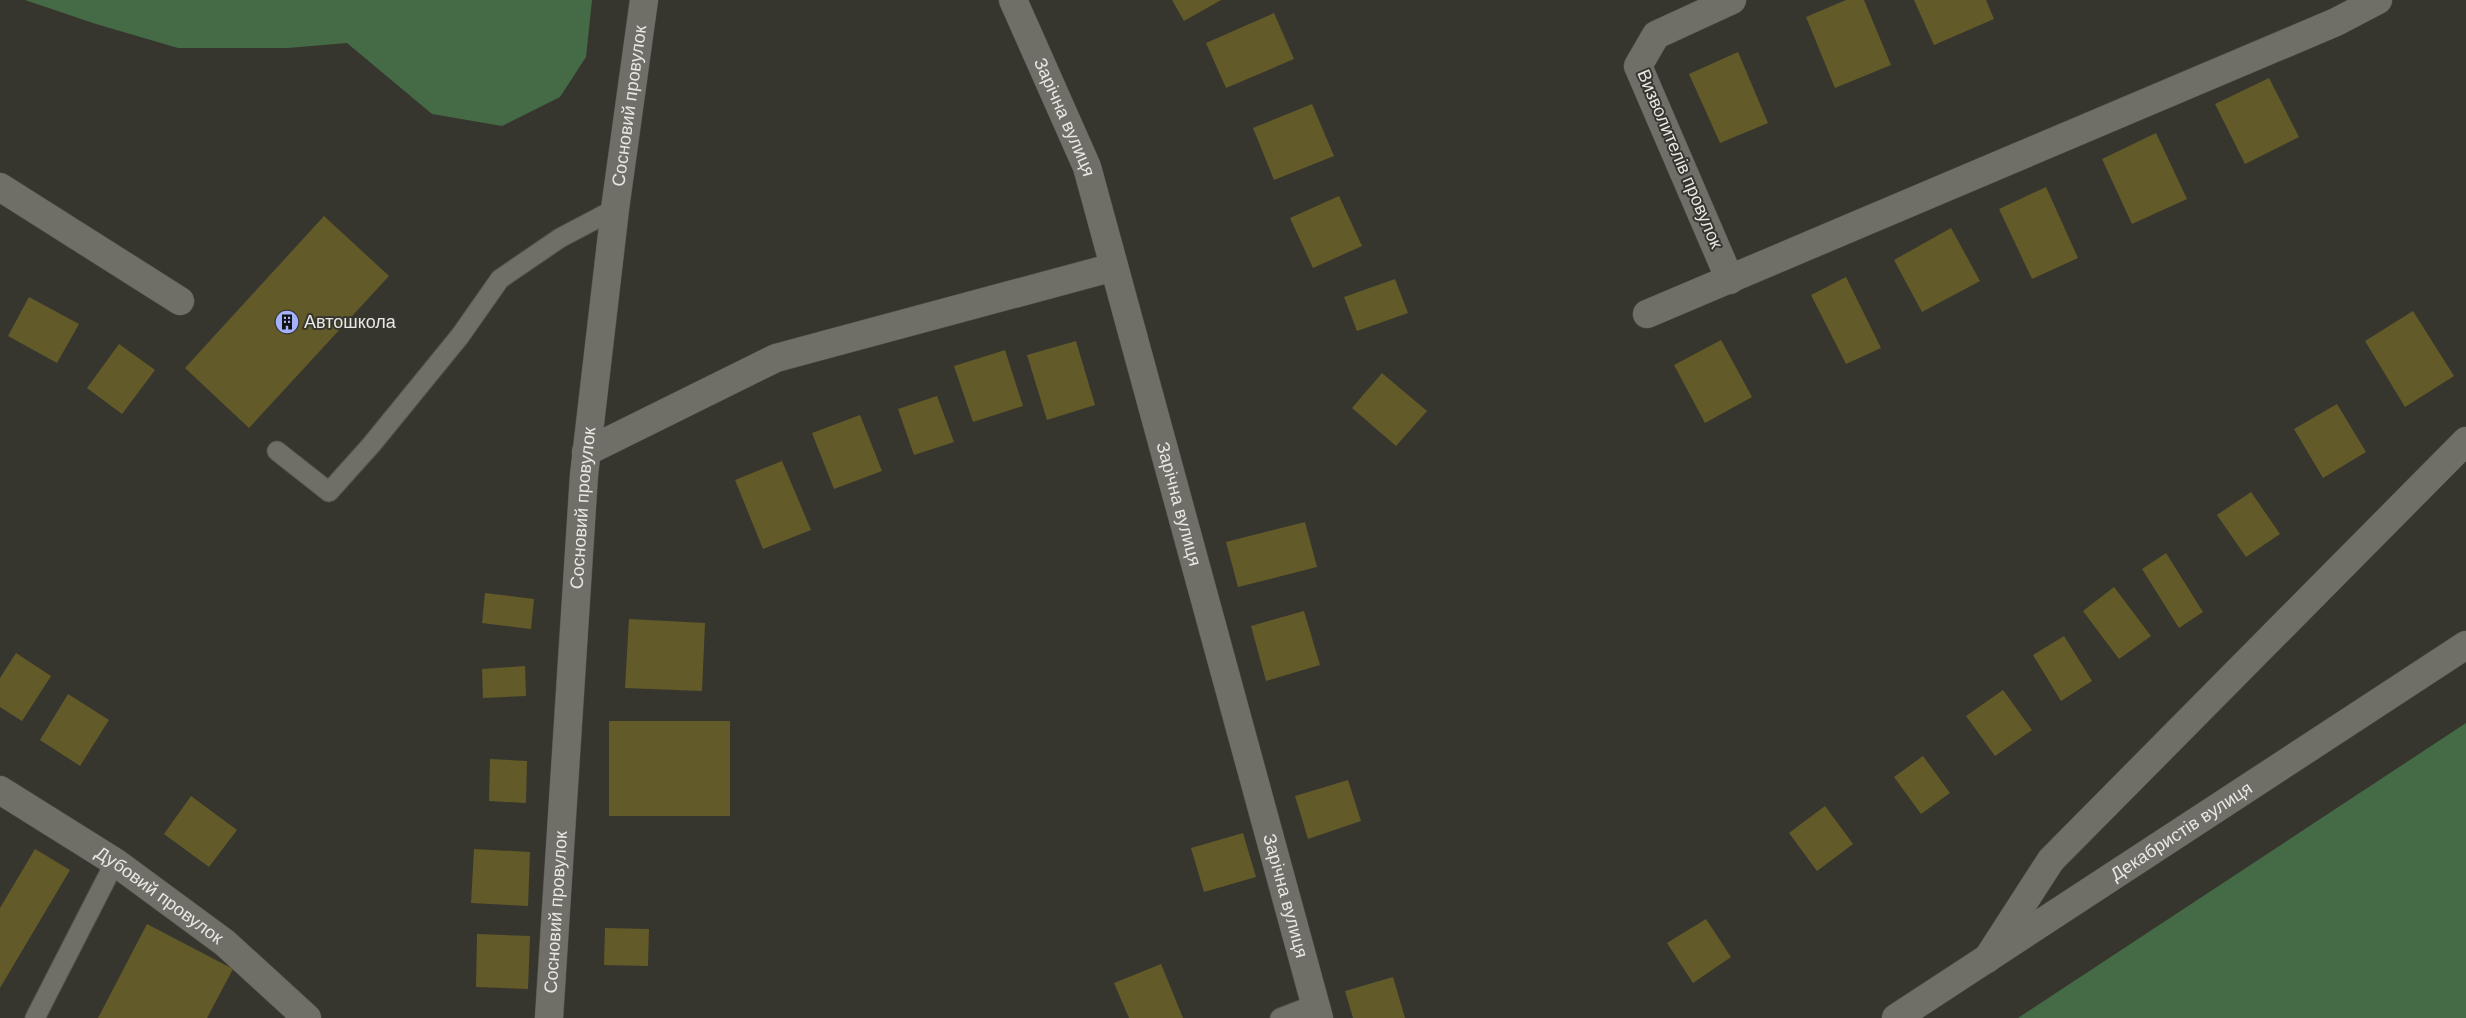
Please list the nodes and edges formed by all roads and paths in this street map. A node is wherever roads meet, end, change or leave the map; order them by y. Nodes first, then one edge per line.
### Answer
1 (644, 0) edge
2 (1013, 0) edge
3 (1732, 0) edge
4 (2378, 0) edge
5 (0, 187) edge
6 (615, 209) junction
7 (1114, 267) junction
8 (1730, 280) junction
9 (180, 301) dead end
10 (1648, 314) dead end
11 (2466, 441) edge
12 (278, 451) dead end
13 (586, 452) junction
14 (2466, 644) edge
15 (0, 790) edge
16 (115, 862) junction
17 (1988, 959) junction
18 (1318, 1011) edge
19 (35, 1018) edge
20 (307, 1018) edge
21 (550, 1018) edge
22 (1280, 1018) edge
23 (1896, 1018) edge

1 - 6 street, Сосновий провулок
2 - 7 street, Зарічна вулиця
3 - 8 street, Визволителів провулок
4 - 8 street
5 - 9 street
6 - 12 lane
6 - 13 street, Сосновий провулок
7 - 13 street
7 - 18 street, Зарічна вулиця
8 - 10 street
11 - 17 street
13 - 21 street, Сосновий провулок
14 - 17 street, Декабристів вулиця
15 - 16 street, Дубовий провулок
16 - 19 lane
16 - 20 street, Дубовий провулок
17 - 23 street, Декабристів вулиця
18 - 22 lane

